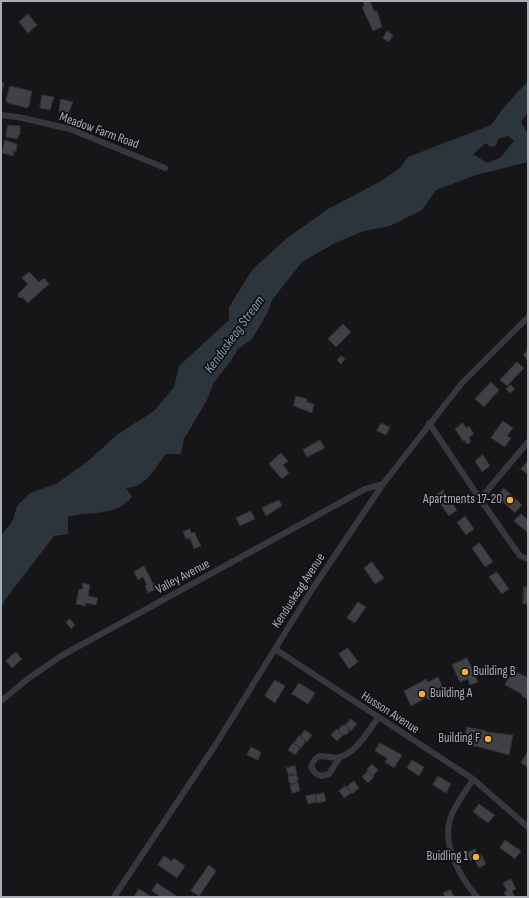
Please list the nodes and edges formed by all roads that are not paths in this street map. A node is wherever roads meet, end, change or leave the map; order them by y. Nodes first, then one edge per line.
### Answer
1 (1, 115) edge
2 (165, 168) dead end
3 (528, 317) edge
4 (429, 423) junction
5 (528, 442) edge
6 (383, 484) junction
7 (480, 499) junction
8 (528, 559) edge
9 (275, 649) junction
10 (1, 701) edge
11 (378, 718) junction
12 (340, 757) junction
13 (473, 779) junction
14 (528, 828) edge
15 (114, 897) edge
16 (477, 897) edge

1 - 2 street, Meadow Farm Road
3 - 4 street, Kenduskeag Avenue
4 - 6 street, Kenduskeag Avenue
4 - 7 street
5 - 7 street
6 - 9 street, Kenduskeag Avenue
6 - 10 street, Valley Avenue
7 - 8 street
9 - 11 street, Husson Avenue
9 - 15 street, Kenduskeag Avenue
11 - 12 street
11 - 13 street, Husson Avenue
12 - 12 street
13 - 14 street, Husson Avenue
13 - 16 street

